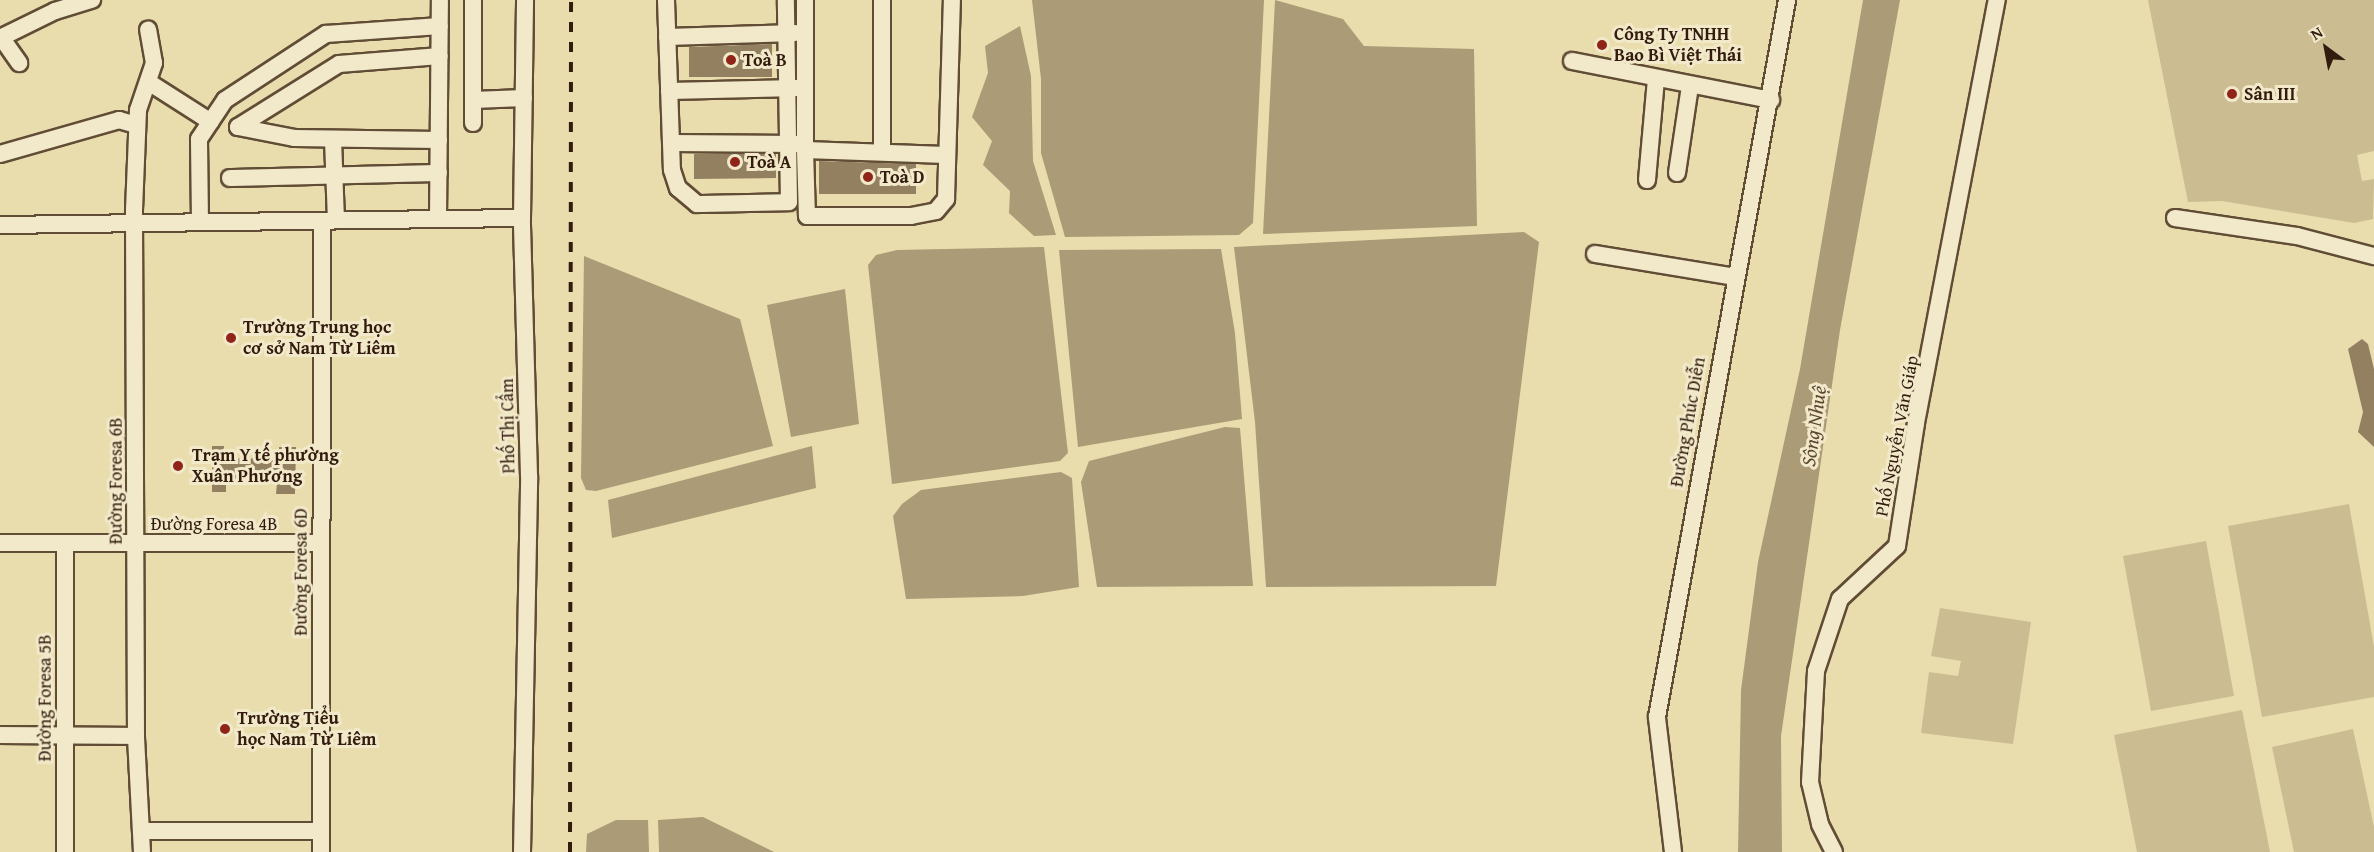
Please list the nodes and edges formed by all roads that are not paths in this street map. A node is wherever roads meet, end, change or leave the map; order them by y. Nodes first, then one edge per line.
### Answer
1 (92, 0) edge
2 (440, 0) edge
3 (473, 0) edge
4 (525, 0) edge
5 (666, 0) edge
6 (786, 0) edge
7 (805, 0) edge
8 (882, 0) edge
9 (952, 0) edge
10 (1787, 0) edge
11 (1997, 0) edge
12 (440, 26) junction
13 (147, 30) dead end
14 (805, 33) junction
15 (787, 34) junction
16 (667, 37) junction
17 (0, 38) edge
18 (440, 56) junction
19 (1572, 61) dead end
20 (19, 63) dead end
21 (1656, 79) junction
22 (150, 83) junction
23 (1690, 86) junction
24 (787, 88) junction
25 (805, 88) junction
26 (669, 91) junction
27 (524, 98) junction
28 (473, 100) junction
29 (1771, 100) junction
30 (137, 117) junction
31 (211, 122) junction
32 (473, 123) dead end
33 (333, 139) junction
34 (439, 140) junction
35 (672, 143) junction
36 (788, 144) junction
37 (805, 147) junction
38 (882, 151) junction
39 (0, 154) edge
40 (946, 155) junction
41 (439, 173) junction
42 (1677, 173) dead end
43 (335, 176) junction
44 (230, 178) dead end
45 (1647, 180) dead end
46 (522, 218) junction
47 (2175, 218) dead end
48 (438, 219) junction
49 (329, 220) junction
50 (200, 222) junction
51 (134, 223) junction
52 (0, 225) edge
53 (1595, 254) dead end
54 (2374, 256) edge
55 (1735, 277) junction
56 (0, 543) edge
57 (65, 543) junction
58 (135, 543) junction
59 (320, 543) junction
60 (0, 735) edge
61 (64, 735) junction
62 (136, 736) junction
63 (142, 831) junction
64 (320, 831) junction
65 (65, 852) edge
66 (142, 852) edge
67 (321, 852) edge
68 (522, 852) edge
69 (1673, 852) edge
70 (1834, 852) edge

1 - 17 street
2 - 12 street
3 - 28 street
4 - 27 street, Phố Thị Cẩm
5 - 16 street
6 - 15 street
7 - 14 street
8 - 38 street
9 - 40 street
10 - 29 street, Đường Phúc Diễn
11 - 70 street, Phố Nguyễn Văn Giáp
12 - 18 street
12 - 31 street
13 - 22 street
14 - 15 street
14 - 25 street
15 - 16 street
15 - 24 street
16 - 26 street
17 - 20 street
18 - 33 street
18 - 34 street
19 - 21 street
21 - 23 street
21 - 45 street
22 - 30 street
22 - 31 street
23 - 29 street
23 - 42 street
24 - 25 street
24 - 26 street
24 - 36 street
25 - 37 street
26 - 35 street
27 - 28 street
27 - 46 street, Phố Thị Cẩm
28 - 32 street
29 - 55 street, Đường Phúc Diễn
30 - 39 street
30 - 51 street, Đường Foresa 6B
31 - 50 street
33 - 34 street
33 - 43 street, Đường Foresa 6D
34 - 41 street
35 - 36 street
35 - 36 street
36 - 37 street
37 - 38 street
37 - 40 street
38 - 40 street
41 - 43 street
41 - 48 street
43 - 44 street
43 - 49 street, Đường Foresa 6D
46 - 48 street
46 - 68 street, Phố Thị Cẩm
47 - 54 street
48 - 49 street
49 - 50 street
49 - 59 street, Đường Foresa 6D
50 - 51 street
51 - 52 street
51 - 58 street, Đường Foresa 6B
53 - 55 street
55 - 69 street, Đường Phúc Diễn
56 - 57 street, Đường Foresa 4B
57 - 58 street, Đường Foresa 4B
57 - 61 street, Đường Foresa 5B
58 - 59 street, Đường Foresa 4B
58 - 62 street, Đường Foresa 6B
59 - 64 street, Đường Foresa 6D
60 - 61 street
61 - 62 street
61 - 65 street, Đường Foresa 5B
62 - 63 street, Đường Foresa 6B
63 - 64 street
63 - 66 street, Đường Foresa 6B
64 - 67 street, Đường Foresa 6D

